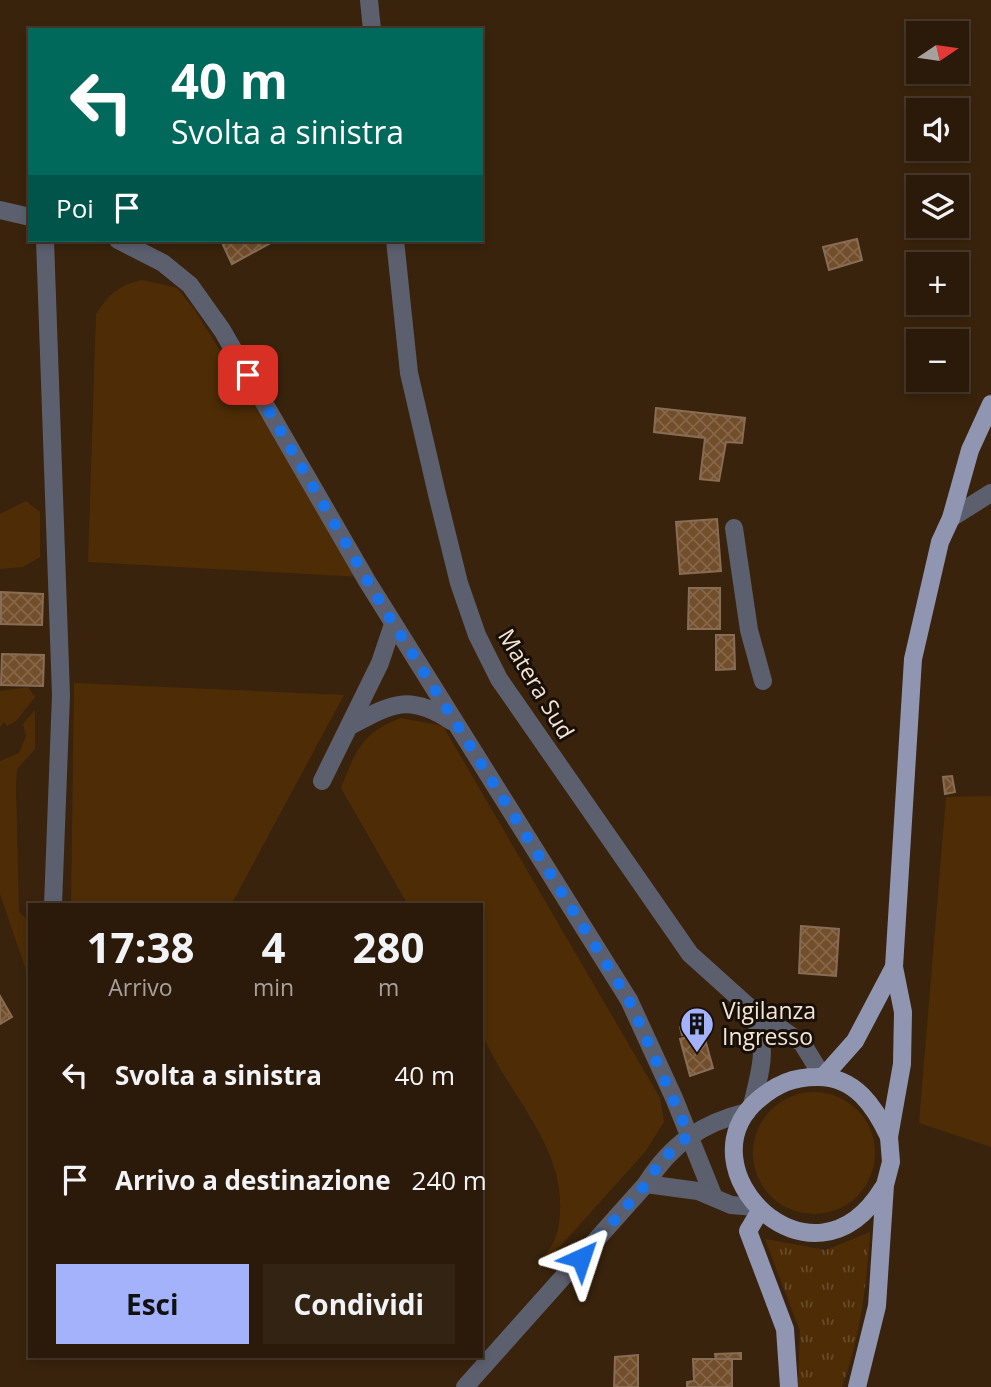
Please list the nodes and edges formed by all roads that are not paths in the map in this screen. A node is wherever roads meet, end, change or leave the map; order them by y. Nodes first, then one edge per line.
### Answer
1 (369, 0) edge
2 (372, 28) edge
3 (0, 209) edge
4 (28, 216) edge
5 (45, 242) edge
6 (122, 242) edge
7 (395, 242) edge
8 (991, 404) edge
9 (991, 493) edge
10 (951, 518) junction
11 (734, 527) dead end
12 (393, 624) junction
13 (763, 681) dead end
14 (457, 725) junction
15 (350, 726) junction
16 (322, 782) dead end
17 (53, 903) edge
18 (894, 967) junction
19 (750, 1008) junction
20 (824, 1077) junction
21 (749, 1108) junction
22 (689, 1135) junction
23 (889, 1137) junction
24 (646, 1184) junction
25 (885, 1185) junction
26 (713, 1195) junction
27 (757, 1209) junction
28 (465, 1387) edge
29 (789, 1387) edge
30 (857, 1387) edge

1 - 2 street
3 - 4 street
5 - 17 street
6 - 12 street
7 - 19 street, Matera Sud
8 - 10 main road
9 - 10 street
10 - 18 main road
11 - 13 street
12 - 14 street
12 - 15 street
14 - 15 street
14 - 22 street
15 - 16 street
18 - 20 main road
18 - 23 main road
19 - 20 street, Matera Sud
19 - 21 street
20 - 21 main road
20 - 23 main road
21 - 22 street
21 - 27 main road
22 - 24 street
22 - 26 street
23 - 25 main road
24 - 26 street
24 - 28 street
25 - 27 main road
25 - 30 main road
26 - 27 street
27 - 29 main road

